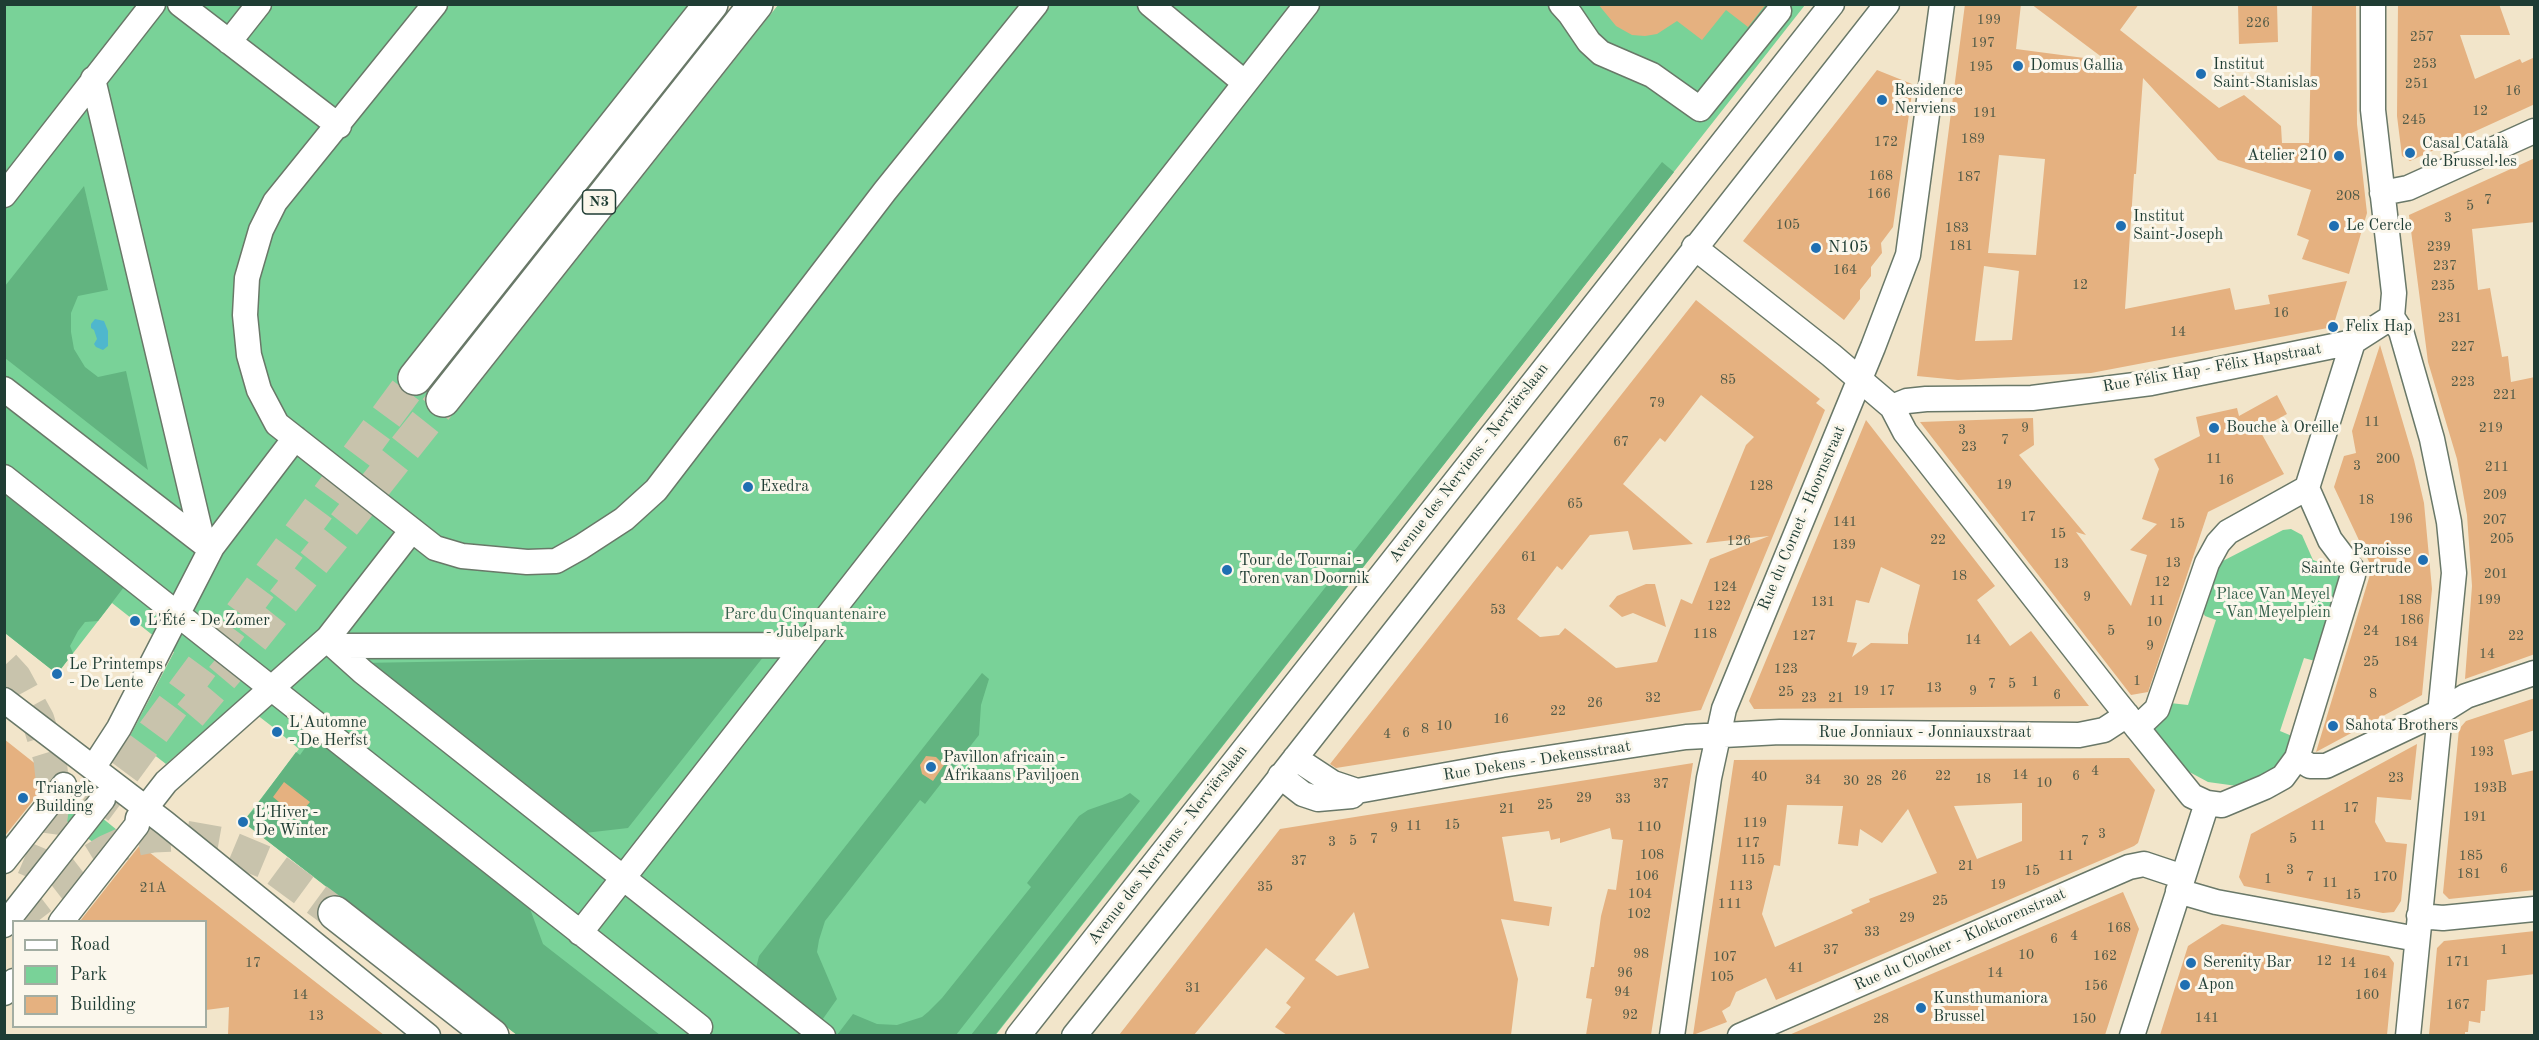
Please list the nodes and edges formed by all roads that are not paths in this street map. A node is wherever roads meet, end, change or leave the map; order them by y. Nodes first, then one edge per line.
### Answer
1 (153, 4) edge
2 (180, 4) edge
3 (259, 4) edge
4 (435, 4) edge
5 (711, 4) edge
6 (756, 4) edge
7 (1035, 4) edge
8 (1150, 4) edge
9 (1307, 4) edge
10 (1561, 4) edge
11 (1832, 4) edge
12 (1887, 4) edge
13 (1942, 4) edge
14 (2373, 4) edge
15 (1779, 11) dead end
16 (229, 42) junction
17 (93, 79) junction
18 (1245, 83) junction
19 (339, 126) junction
20 (2535, 131) edge
21 (2382, 193) junction
22 (4, 195) edge
23 (1694, 247) junction
24 (2392, 317) junction
25 (2353, 342) junction
26 (415, 378) tunnel mouth
27 (1859, 379) junction
28 (4, 389) edge
29 (443, 400) tunnel mouth
30 (1892, 407) junction
31 (295, 438) junction
32 (4, 477) edge
33 (2307, 488) junction
34 (412, 530) junction
35 (207, 545) junction
36 (177, 613) junction
37 (331, 642) junction
38 (805, 645) junction
39 (2535, 673) edge
40 (272, 688) junction
41 (4, 700) edge
42 (2442, 711) junction
43 (2132, 722) junction
44 (1718, 735) junction
45 (2297, 758) junction
46 (1287, 767) junction
47 (93, 768) junction
48 (64, 785) dead end
49 (103, 799) tunnel mouth
50 (2207, 803) junction
51 (145, 808) junction
52 (4, 861) edge
53 (624, 877) junction
54 (2181, 884) junction
55 (2535, 909) edge
56 (335, 913) tunnel mouth
57 (62, 920) edge
58 (4, 925) edge
59 (2418, 928) junction
60 (580, 933) junction
61 (700, 1028) dead end
62 (429, 1035) edge
63 (492, 1035) edge
64 (823, 1035) edge
65 (1018, 1035) edge
66 (1074, 1035) edge
67 (1672, 1035) edge
68 (1740, 1035) edge
69 (2132, 1035) edge
70 (2408, 1035) edge

1 - 17 street
2 - 16 street
3 - 16 street
4 - 19 street
5 - 26 highway, N3
6 - 29 highway, N3
7 - 34 street
8 - 18 street
9 - 18 street
10 - 15 street
11 - 65 street, Avenue des Nerviens - Nerviërslaan
12 - 23 street
13 - 27 street, Rue du Cornet - Hoornstraat
14 - 21 street
16 - 19 street
17 - 22 street
17 - 35 street
18 - 38 street
19 - 31 street
20 - 21 street
21 - 24 street
23 - 27 street
23 - 46 street
24 - 25 street
24 - 42 street
25 - 30 street, Rue Félix Hap - Félix Hapstraat
25 - 33 street
27 - 30 street
27 - 44 street, Rue du Cornet - Hoornstraat
28 - 35 street
30 - 43 street
31 - 34 street
31 - 35 street
32 - 36 street
33 - 43 street
33 - 45 street
34 - 37 street
35 - 36 street
36 - 40 street
36 - 47 street
37 - 38 street
37 - 40 street
37 - 53 street
38 - 53 street
39 - 42 street
40 - 51 street
40 - 60 street
41 - 47 street
42 - 45 street
42 - 59 street
43 - 44 street, Rue Jonniaux - Jonniauxstraat
43 - 50 street
44 - 46 street, Rue Dekens - Dekensstraat
44 - 67 street, Rue du Cornet - Hoornstraat
45 - 50 street
46 - 66 street
47 - 51 street
48 - 52 street
49 - 58 street
50 - 54 street
51 - 57 street
51 - 62 street
53 - 60 street
53 - 64 street
54 - 59 street, Rue du Clocher - Kloktorenstraat
54 - 68 street, Rue du Clocher - Kloktorenstraat
54 - 69 street
55 - 59 street, Rue du Clocher - Kloktorenstraat
56 - 63 highway
59 - 70 street
60 - 61 street

